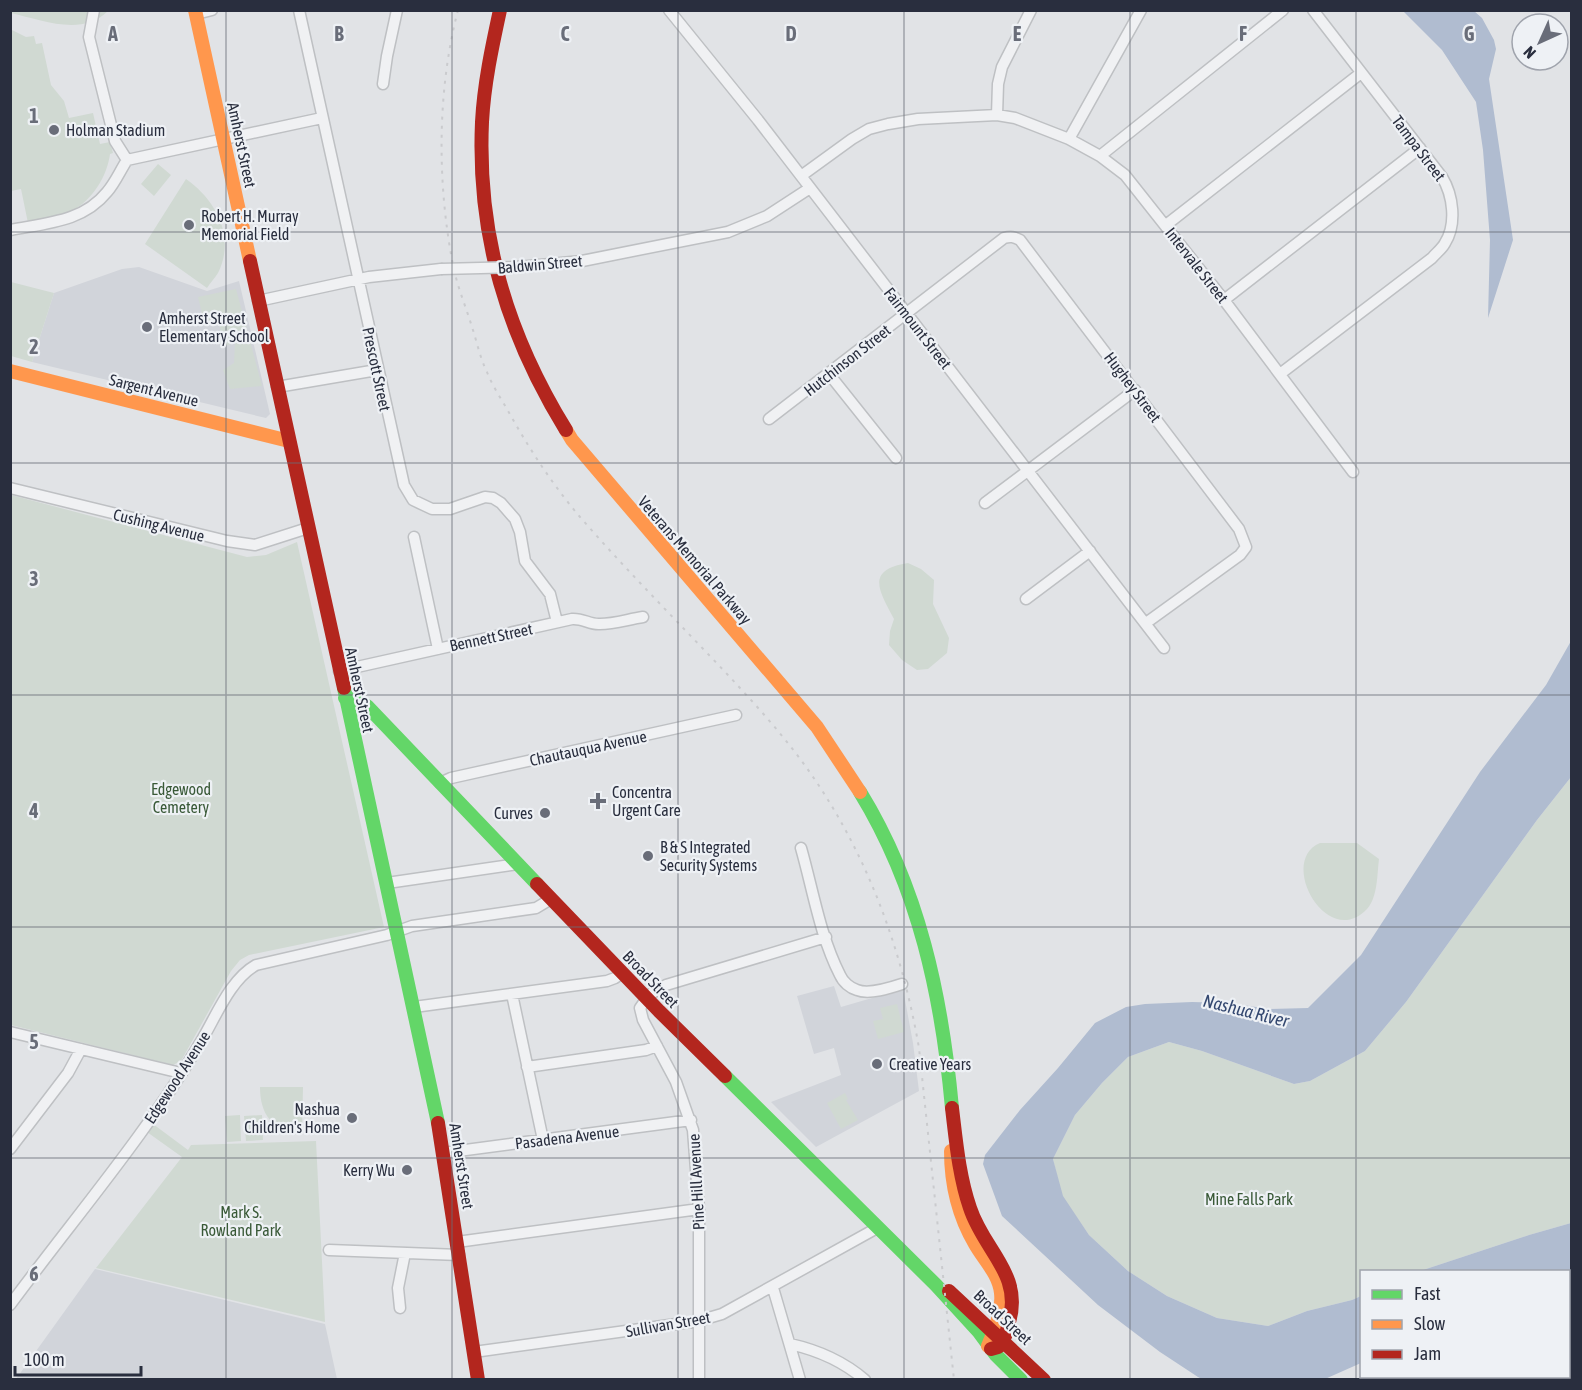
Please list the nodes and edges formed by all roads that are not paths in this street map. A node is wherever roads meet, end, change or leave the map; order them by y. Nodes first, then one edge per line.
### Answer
1 (94, 10) edge
2 (212, 10) edge
3 (299, 10) edge
4 (398, 10) edge
5 (500, 10) edge
6 (669, 10) edge
7 (1031, 10) edge
8 (1141, 10) edge
9 (1283, 10) edge
10 (1313, 10) edge
11 (195, 12) edge
12 (1361, 73) junction
13 (383, 84) dead end
14 (997, 115) junction
15 (322, 118) junction
16 (224, 138) junction
17 (1069, 139) junction
18 (1420, 148) junction
19 (1100, 156) junction
20 (127, 160) junction
21 (801, 176) junction
22 (810, 188) junction
23 (1166, 225) junction
24 (10, 230) edge
25 (1010, 236) joint
26 (358, 279) junction
27 (1224, 300) junction
28 (258, 301) junction
29 (907, 313) junction
30 (377, 370) junction
31 (10, 371) edge
32 (829, 374) junction
33 (1280, 374) junction
34 (278, 387) junction
35 (1135, 390) junction
36 (769, 419) dead end
37 (289, 441) junction
38 (896, 458) dead end
39 (1029, 470) junction
40 (1353, 472) dead end
41 (10, 488) edge
42 (985, 503) dead end
43 (308, 528) junction
44 (414, 537) dead end
45 (1090, 551) junction
46 (1026, 599) dead end
47 (643, 617) dead end
48 (557, 622) junction
49 (1146, 623) junction
50 (1164, 648) dead end
51 (438, 649) junction
52 (339, 671) junction
53 (345, 698) junction
54 (736, 715) dead end
55 (440, 783) junction
56 (801, 848) dead end
57 (518, 864) junction
58 (387, 883) junction
59 (551, 898) junction
60 (397, 931) junction
61 (826, 937) junction
62 (622, 973) junction
63 (902, 984) dead end
64 (512, 994) junction
65 (646, 998) junction
66 (414, 1007) junction
67 (10, 1032) edge
68 (657, 1046) junction
69 (81, 1049) junction
70 (527, 1067) junction
71 (181, 1073) junction
72 (952, 1113) junction
73 (691, 1120) junction
74 (543, 1140) junction
75 (10, 1149) edge
76 (444, 1153) junction
77 (699, 1209) junction
78 (878, 1228) junction
79 (458, 1248) junction
80 (329, 1250) dead end
81 (405, 1253) junction
82 (936, 1285) junction
83 (772, 1288) junction
84 (1002, 1295) junction
85 (10, 1305) edge
86 (400, 1308) dead end
87 (972, 1310) junction
88 (698, 1322) junction
89 (999, 1336) junction
90 (790, 1344) junction
91 (990, 1347) junction
92 (474, 1352) junction
93 (478, 1380) edge
94 (699, 1380) edge
95 (800, 1380) edge
96 (865, 1380) edge
97 (1021, 1380) edge
98 (1044, 1380) edge

1 - 20 street
2 - 11 street
3 - 15 street, Prescott Street
4 - 13 street
5 - 72 main road, Veterans Memorial Parkway
6 - 21 street, Fairmount Street
7 - 14 street
8 - 17 street
9 - 19 street
10 - 12 street, Tampa Street
11 - 16 main road, Amherst Street
12 - 18 street, Tampa Street
12 - 23 street
14 - 17 street, Intervale Street
14 - 21 street, Intervale Street
15 - 16 street
15 - 26 street, Prescott Street
16 - 20 street
16 - 28 main road, Amherst Street
17 - 19 street, Intervale Street
18 - 27 street
18 - 33 street, Tampa Street
19 - 23 street, Intervale Street
20 - 24 street
21 - 22 street, Fairmount Street
22 - 26 street, Baldwin Street, bridge
22 - 29 street, Fairmount Street
23 - 27 street, Intervale Street
25 - 29 street, Hutchinson Street
25 - 35 street, Hughey Street
26 - 28 street, Baldwin Street
26 - 30 street, Prescott Street
27 - 33 street, Intervale Street
28 - 34 main road, Amherst Street
29 - 32 street, Hutchinson Street
29 - 39 street, Fairmount Street
30 - 34 street
30 - 48 street, Prescott Street
31 - 37 main road, Sargent Avenue
32 - 36 street, Hutchinson Street
32 - 38 street
33 - 40 street, Intervale Street
34 - 37 main road, Amherst Street
35 - 39 street
35 - 49 street, Hughey Street
37 - 43 main road, Amherst Street
39 - 42 street
39 - 45 street, Fairmount Street
41 - 43 street, Cushing Avenue
43 - 52 main road, Amherst Street
44 - 51 street
45 - 46 street
45 - 49 street, Fairmount Street
47 - 48 street, Bennett Street
48 - 51 street, Bennett Street
49 - 50 street, Fairmount Street
51 - 52 street, Bennett Street
52 - 53 main road, Amherst Street
53 - 55 main road, Broad Street
53 - 58 main road, Amherst Street
54 - 55 street, Chautauqua Avenue
55 - 57 main road, Broad Street
56 - 61 street
57 - 58 street
57 - 59 main road, Broad Street
58 - 60 main road, Amherst Street
59 - 60 street, Edgewood Avenue
59 - 62 main road, Broad Street
60 - 66 main road, Amherst Street
60 - 71 street, Edgewood Avenue
61 - 63 street
61 - 65 street
62 - 64 street
62 - 65 main road, Broad Street
64 - 66 street
64 - 70 street
65 - 68 street, Pine Hill Avenue
65 - 78 main road, Broad Street
66 - 76 main road, Amherst Street
67 - 69 street
68 - 70 street
68 - 73 street, Pine Hill Avenue
69 - 71 street
69 - 75 street
70 - 74 street
71 - 85 street, Edgewood Avenue
72 - 84 main road, Veterans Memorial Parkway
72 - 89 main road, Veterans Memorial Parkway
73 - 74 street, Pasadena Avenue
73 - 77 street, Pine Hill Avenue
74 - 76 street, Pasadena Avenue
76 - 79 main road, Amherst Street
77 - 79 street
77 - 88 street, Pine Hill Avenue
78 - 82 main road, Broad Street
78 - 83 street, Sullivan Street
79 - 81 street
79 - 92 main road, Amherst Street
80 - 81 street
81 - 86 street
82 - 87 main road, Broad Street
82 - 91 main road, Broad Street
83 - 88 street, Sullivan Street
83 - 90 street
84 - 87 main road
84 - 89 main road, Veterans Memorial Parkway
87 - 89 main road, Broad Street
88 - 92 street, Sullivan Street
88 - 94 street, Pine Hill Avenue
89 - 91 main road, Veterans Memorial Parkway
89 - 98 main road, Broad Street
90 - 95 street
90 - 96 street
91 - 97 main road, Broad Street
92 - 93 main road, Amherst Street

